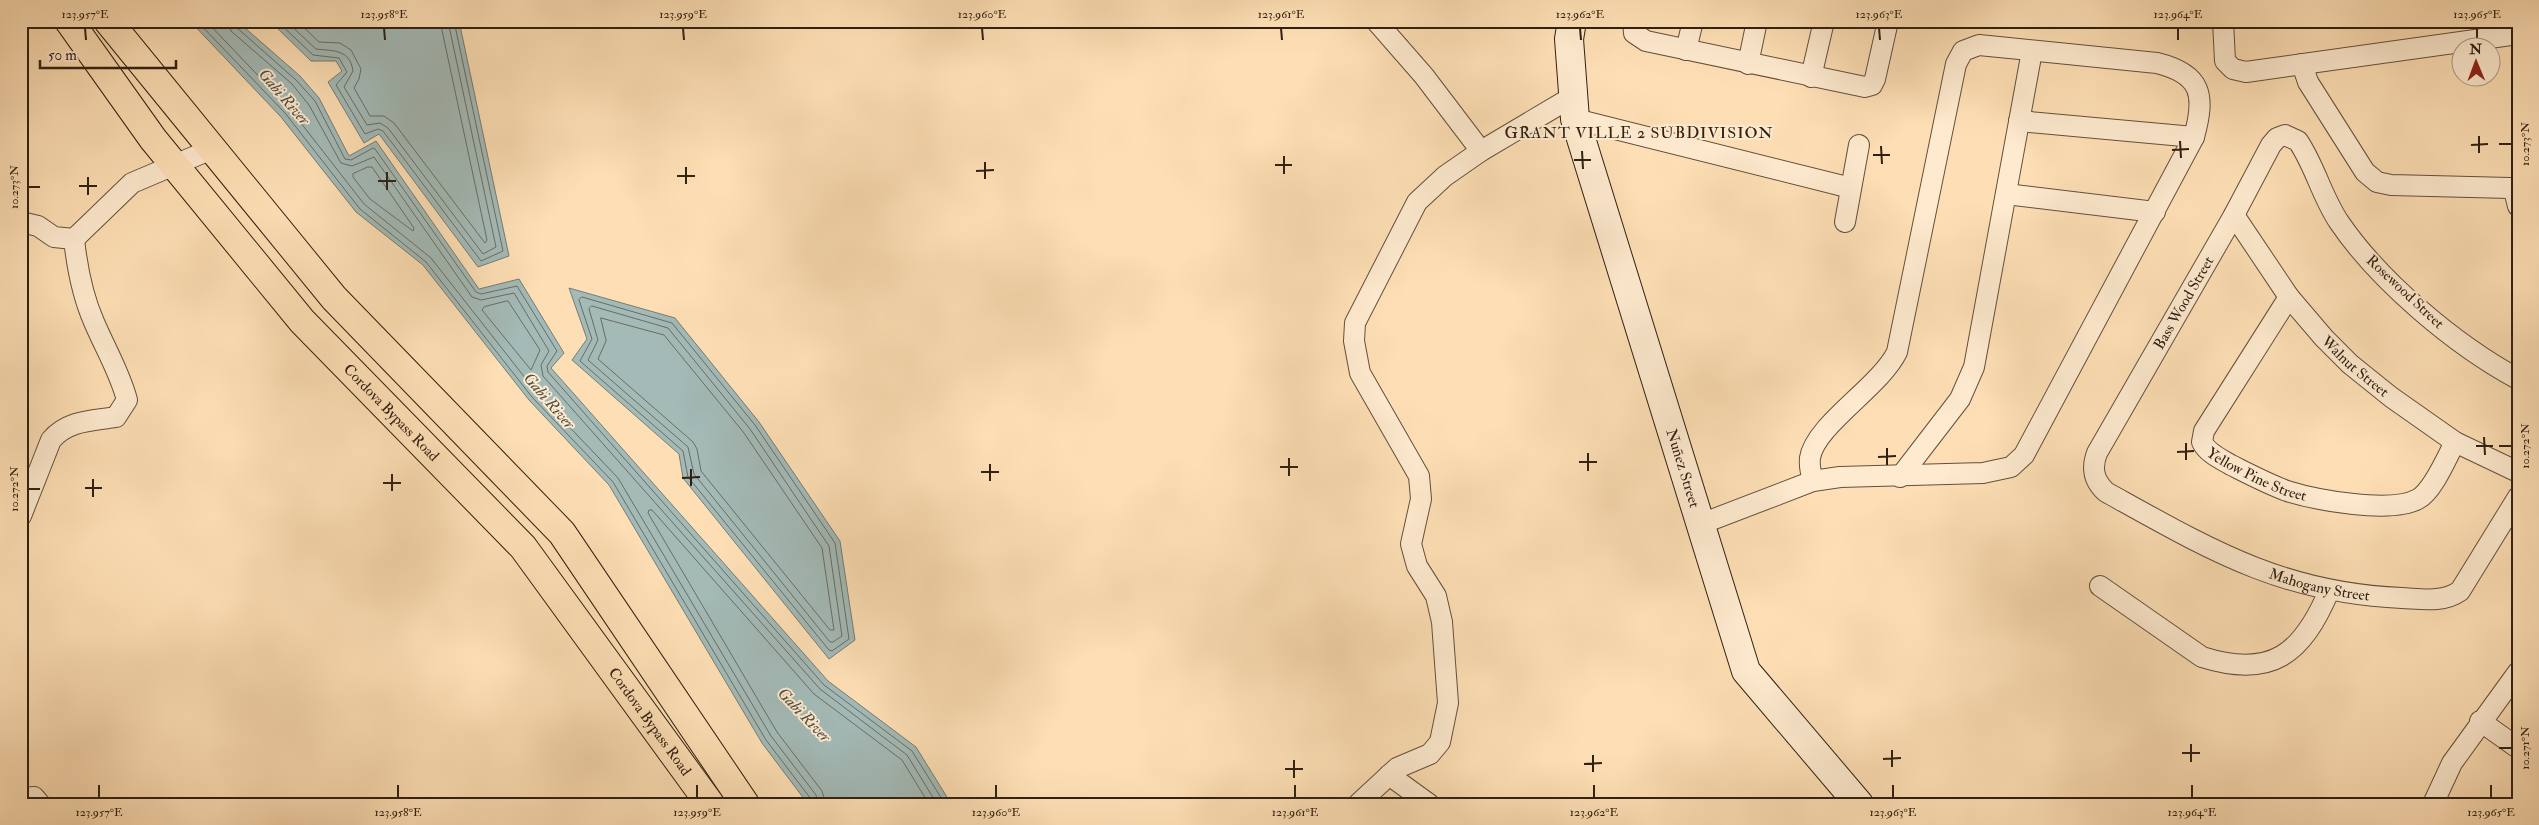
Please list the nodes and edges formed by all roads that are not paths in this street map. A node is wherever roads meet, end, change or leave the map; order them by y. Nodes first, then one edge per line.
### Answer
1 (69, 21) edge
2 (108, 21) edge
3 (1376, 21) edge
4 (1572, 21) edge
5 (1633, 21) edge
6 (1693, 21) edge
7 (1757, 21) edge
8 (1824, 21) edge
9 (1888, 21) edge
10 (2223, 21) edge
11 (2518, 34) edge
12 (1686, 50) junction
13 (2032, 51) junction
14 (1748, 64) junction
15 (2302, 64) junction
16 (1811, 77) junction
17 (1574, 108) junction
18 (2019, 121) junction
19 (2284, 135) joint
20 (2194, 137) junction
21 (1859, 145) dead end
22 (212, 149) junction
23 (1481, 151) junction
24 (174, 164) junction
25 (1851, 188) junction
26 (2006, 194) junction
27 (2518, 206) edge
28 (2155, 212) junction
29 (2234, 215) junction
30 (21, 222) edge
31 (1845, 222) dead end
32 (74, 240) junction
33 (2288, 297) junction
34 (2518, 379) edge
35 (2455, 442) junction
36 (2518, 472) edge
37 (2094, 476) joint
38 (1900, 477) junction
39 (1813, 481) junction
40 (2518, 497) edge
41 (21, 516) edge
42 (1701, 524) junction
43 (2100, 586) dead end
44 (2329, 591) junction
45 (2518, 672) edge
46 (2480, 721) junction
47 (2518, 748) edge
48 (1389, 775) junction
49 (21, 798) edge
50 (40, 804) edge
51 (710, 804) edge
52 (745, 804) edge
53 (1358, 804) edge
54 (1429, 804) edge
55 (1859, 804) edge
56 (2433, 804) edge

1 - 24 main road, Cordova Bypass Road
2 - 22 main road, Cordova Bypass Road
3 - 23 street
4 - 17 street, Nuñez Street
5 - 12 street
6 - 12 street
7 - 14 street
8 - 16 street
9 - 16 street
10 - 15 street
11 - 15 street
12 - 14 street
13 - 18 street
13 - 20 street
13 - 39 street
14 - 16 street
15 - 27 street
17 - 23 street
17 - 25 street
17 - 42 street, Nuñez Street
18 - 20 street
18 - 26 street
19 - 29 street, Bass Wood Street
19 - 34 street, Rosewood Street
20 - 28 street
21 - 25 street
22 - 24 street
22 - 52 main road, Cordova Bypass Road
23 - 48 street
24 - 32 street
24 - 51 main road, Cordova Bypass Road
25 - 31 street
26 - 28 street
26 - 38 street
28 - 38 street
29 - 33 street, Walnut Street
29 - 37 street, Bass Wood Street
30 - 32 street
32 - 41 street
33 - 35 street, Walnut Street
33 - 35 street, Yellow Pine Street
35 - 36 street, Walnut Street
37 - 44 street, Mahogany Street
38 - 39 street
39 - 42 street
40 - 44 street, Mahogany Street
42 - 55 street, Nuñez Street
43 - 44 street
45 - 46 street
46 - 47 street
46 - 56 street
48 - 53 street
48 - 54 street
49 - 50 street

